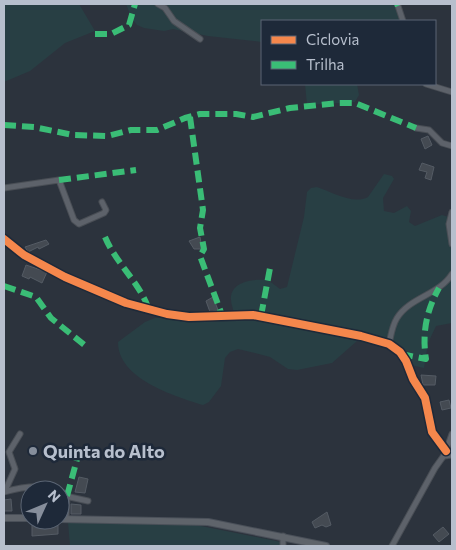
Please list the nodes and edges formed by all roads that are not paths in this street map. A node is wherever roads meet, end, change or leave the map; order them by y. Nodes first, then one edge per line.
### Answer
1 (158, 4) edge
2 (398, 6) dead end
3 (403, 20) edge
4 (200, 39) dead end
5 (429, 85) edge
6 (452, 92) edge
7 (416, 128) dead end
8 (452, 146) edge
9 (4, 188) edge
10 (102, 202) dead end
11 (452, 212) edge
12 (4, 239) edge
13 (452, 244) edge
14 (452, 274) edge
15 (389, 344) junction
16 (20, 434) dead end
17 (452, 434) edge
18 (445, 453) junction
19 (452, 455) edge
20 (20, 488) edge
21 (4, 492) edge
22 (70, 497) edge
23 (88, 501) dead end
24 (4, 518) edge
25 (20, 518) edge
26 (70, 519) edge
27 (282, 536) junction
28 (283, 546) edge
29 (326, 546) edge
30 (392, 546) edge

1 - 4 street
2 - 3 street
5 - 6 street
7 - 8 street
9 - 10 street
11 - 13 street
12 - 15 street
14 - 15 street
15 - 18 street
16 - 21 street
17 - 18 street
18 - 19 street
18 - 30 street
20 - 21 street
22 - 23 street
24 - 25 main road
26 - 27 main road
27 - 28 street
27 - 29 main road

